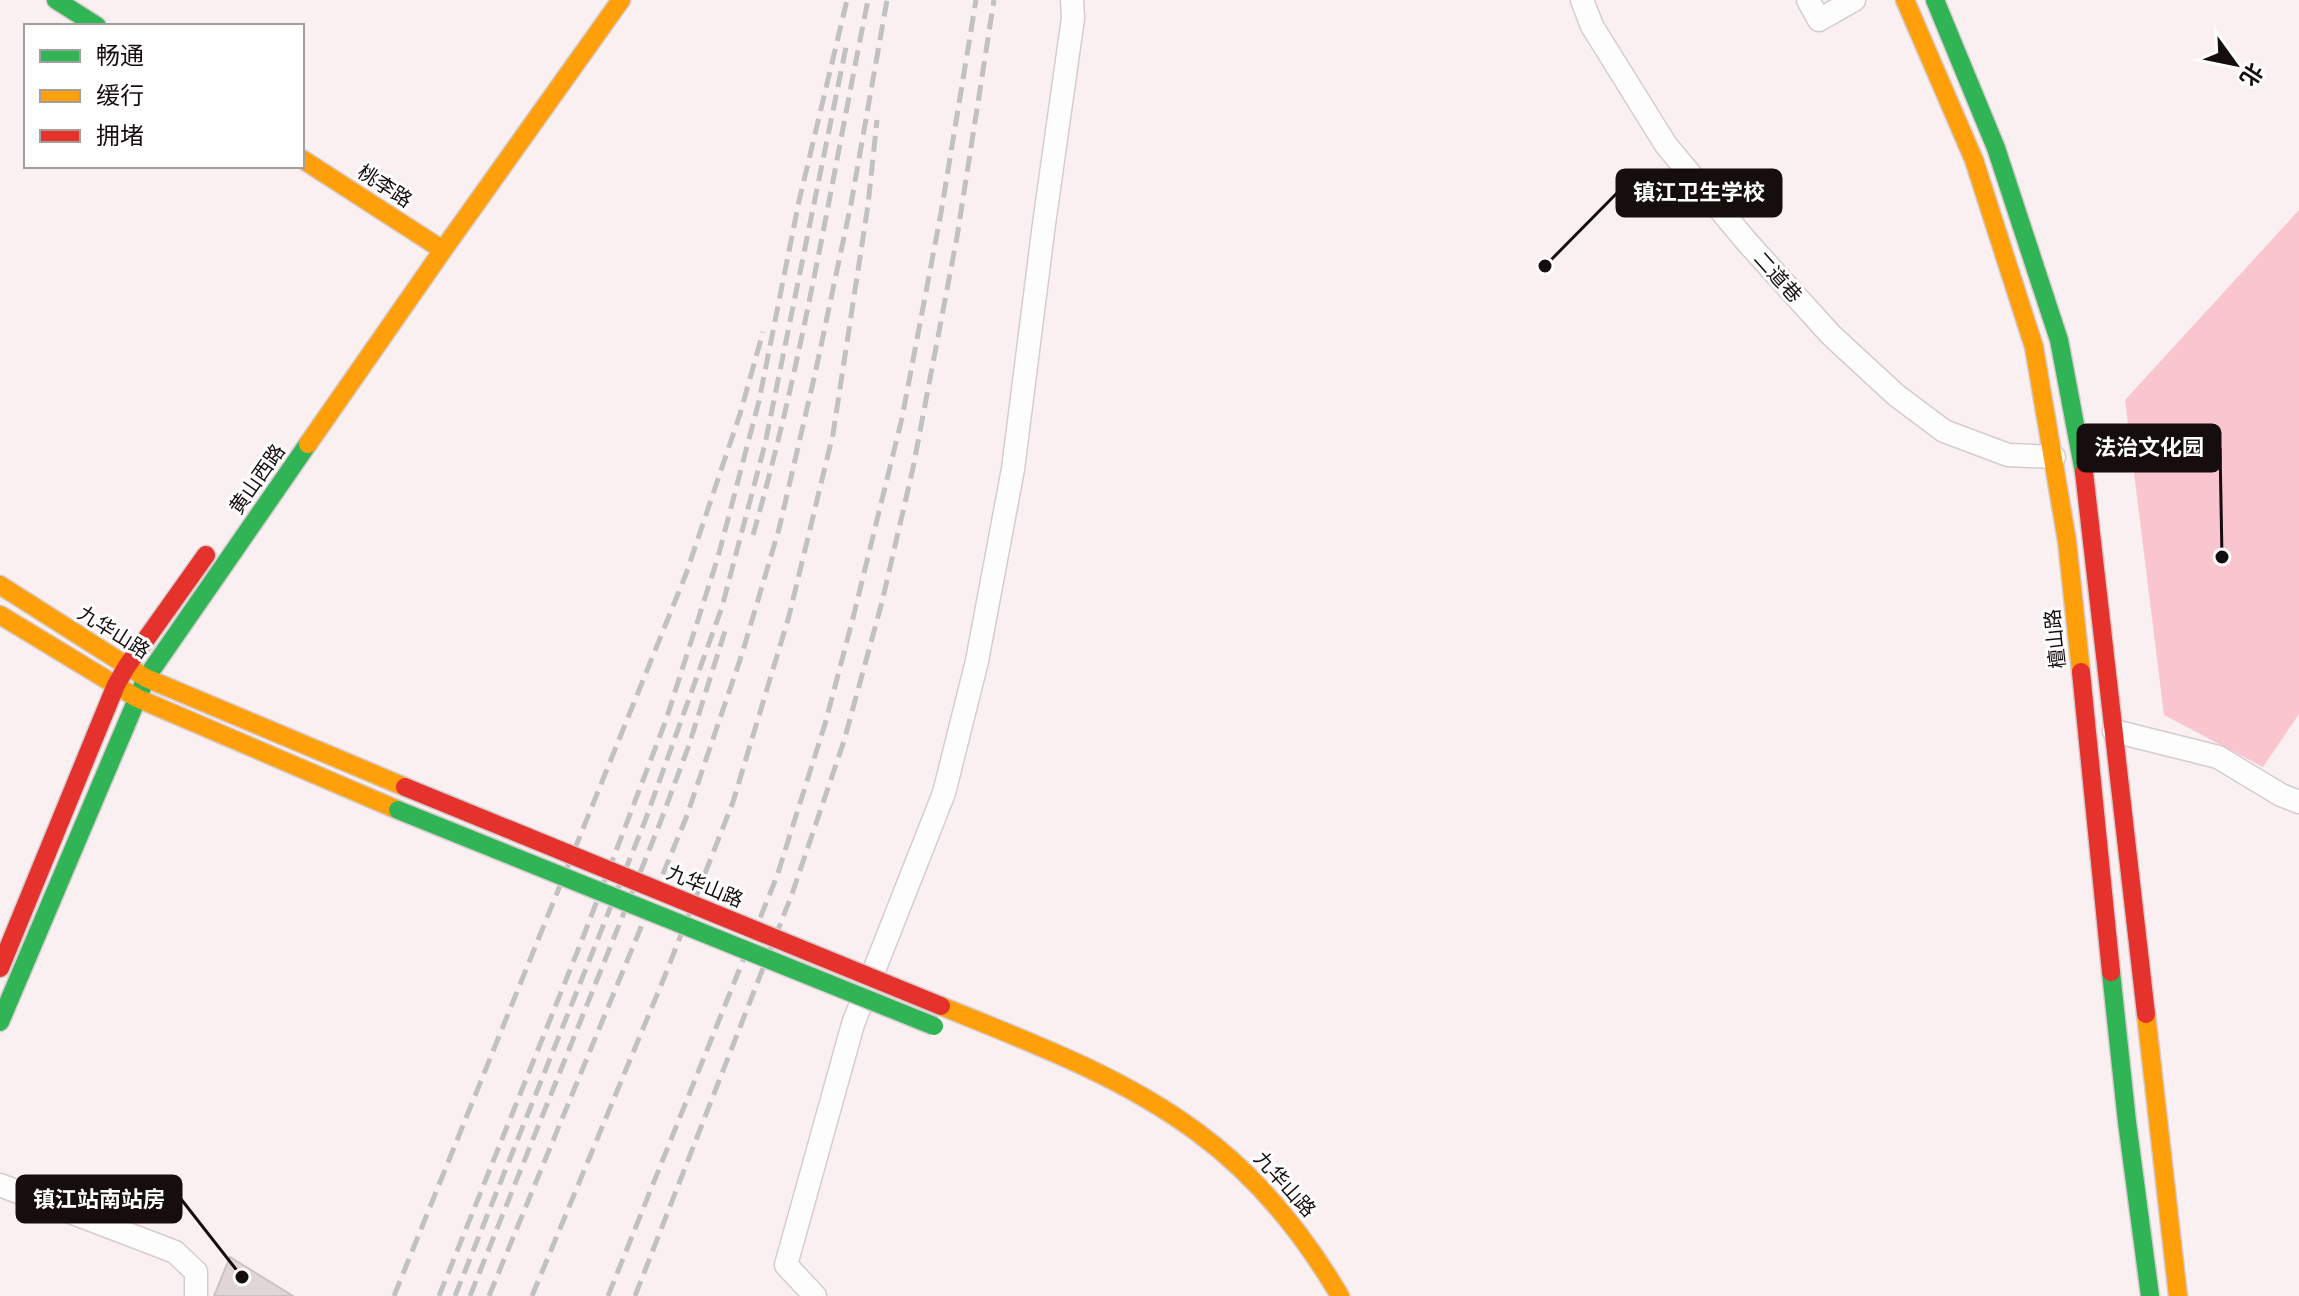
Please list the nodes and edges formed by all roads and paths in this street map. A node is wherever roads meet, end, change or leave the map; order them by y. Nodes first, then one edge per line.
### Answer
1 (56, 0) edge
2 (602, 0) edge
3 (621, 0) edge
4 (1072, 0) edge
5 (1582, 0) edge
6 (1808, 0) edge
7 (1854, 0) edge
8 (1905, 0) edge
9 (1935, 0) edge
10 (94, 24) edge
11 (304, 160) edge
12 (437, 246) junction
13 (284, 447) dead end
14 (2054, 457) junction
15 (219, 537) dead end
16 (0, 585) edge
17 (0, 615) edge
18 (127, 666) junction
19 (146, 678) junction
20 (116, 685) junction
21 (137, 698) junction
22 (2114, 731) junction
23 (2299, 802) edge
24 (0, 968) edge
25 (0, 1022) edge
26 (941, 1028) dead end
27 (1076, 1082) dead end
28 (0, 1185) edge
29 (196, 1296) edge
30 (815, 1296) edge
31 (1321, 1296) edge
32 (1340, 1296) edge
33 (2150, 1296) edge
34 (2178, 1296) edge

1 - 10 main road
2 - 12 main road, 黄山西路
3 - 12 main road, 黄山西路
4 - 30 street
5 - 14 street, 二道巷
6 - 7 street
8 - 14 main road, 檀山路
9 - 22 main road
11 - 12 main road, 桃李路
12 - 13 main road, 黄山西路
12 - 19 main road, 黄山西路
14 - 33 main road, 檀山路
15 - 18 main road, 黄山西路
16 - 18 main road, 九华山路
17 - 20 main road
18 - 19 main road, 九华山路
18 - 20 main road, 黄山西路
19 - 21 main road, 黄山西路
19 - 32 main road, 九华山路, bridge
20 - 21 main road
20 - 24 main road, 黄山西路
21 - 25 main road, 黄山西路
21 - 26 main road, bridge
22 - 23 street
22 - 34 main road
27 - 31 main road, 九华山路
28 - 29 street

